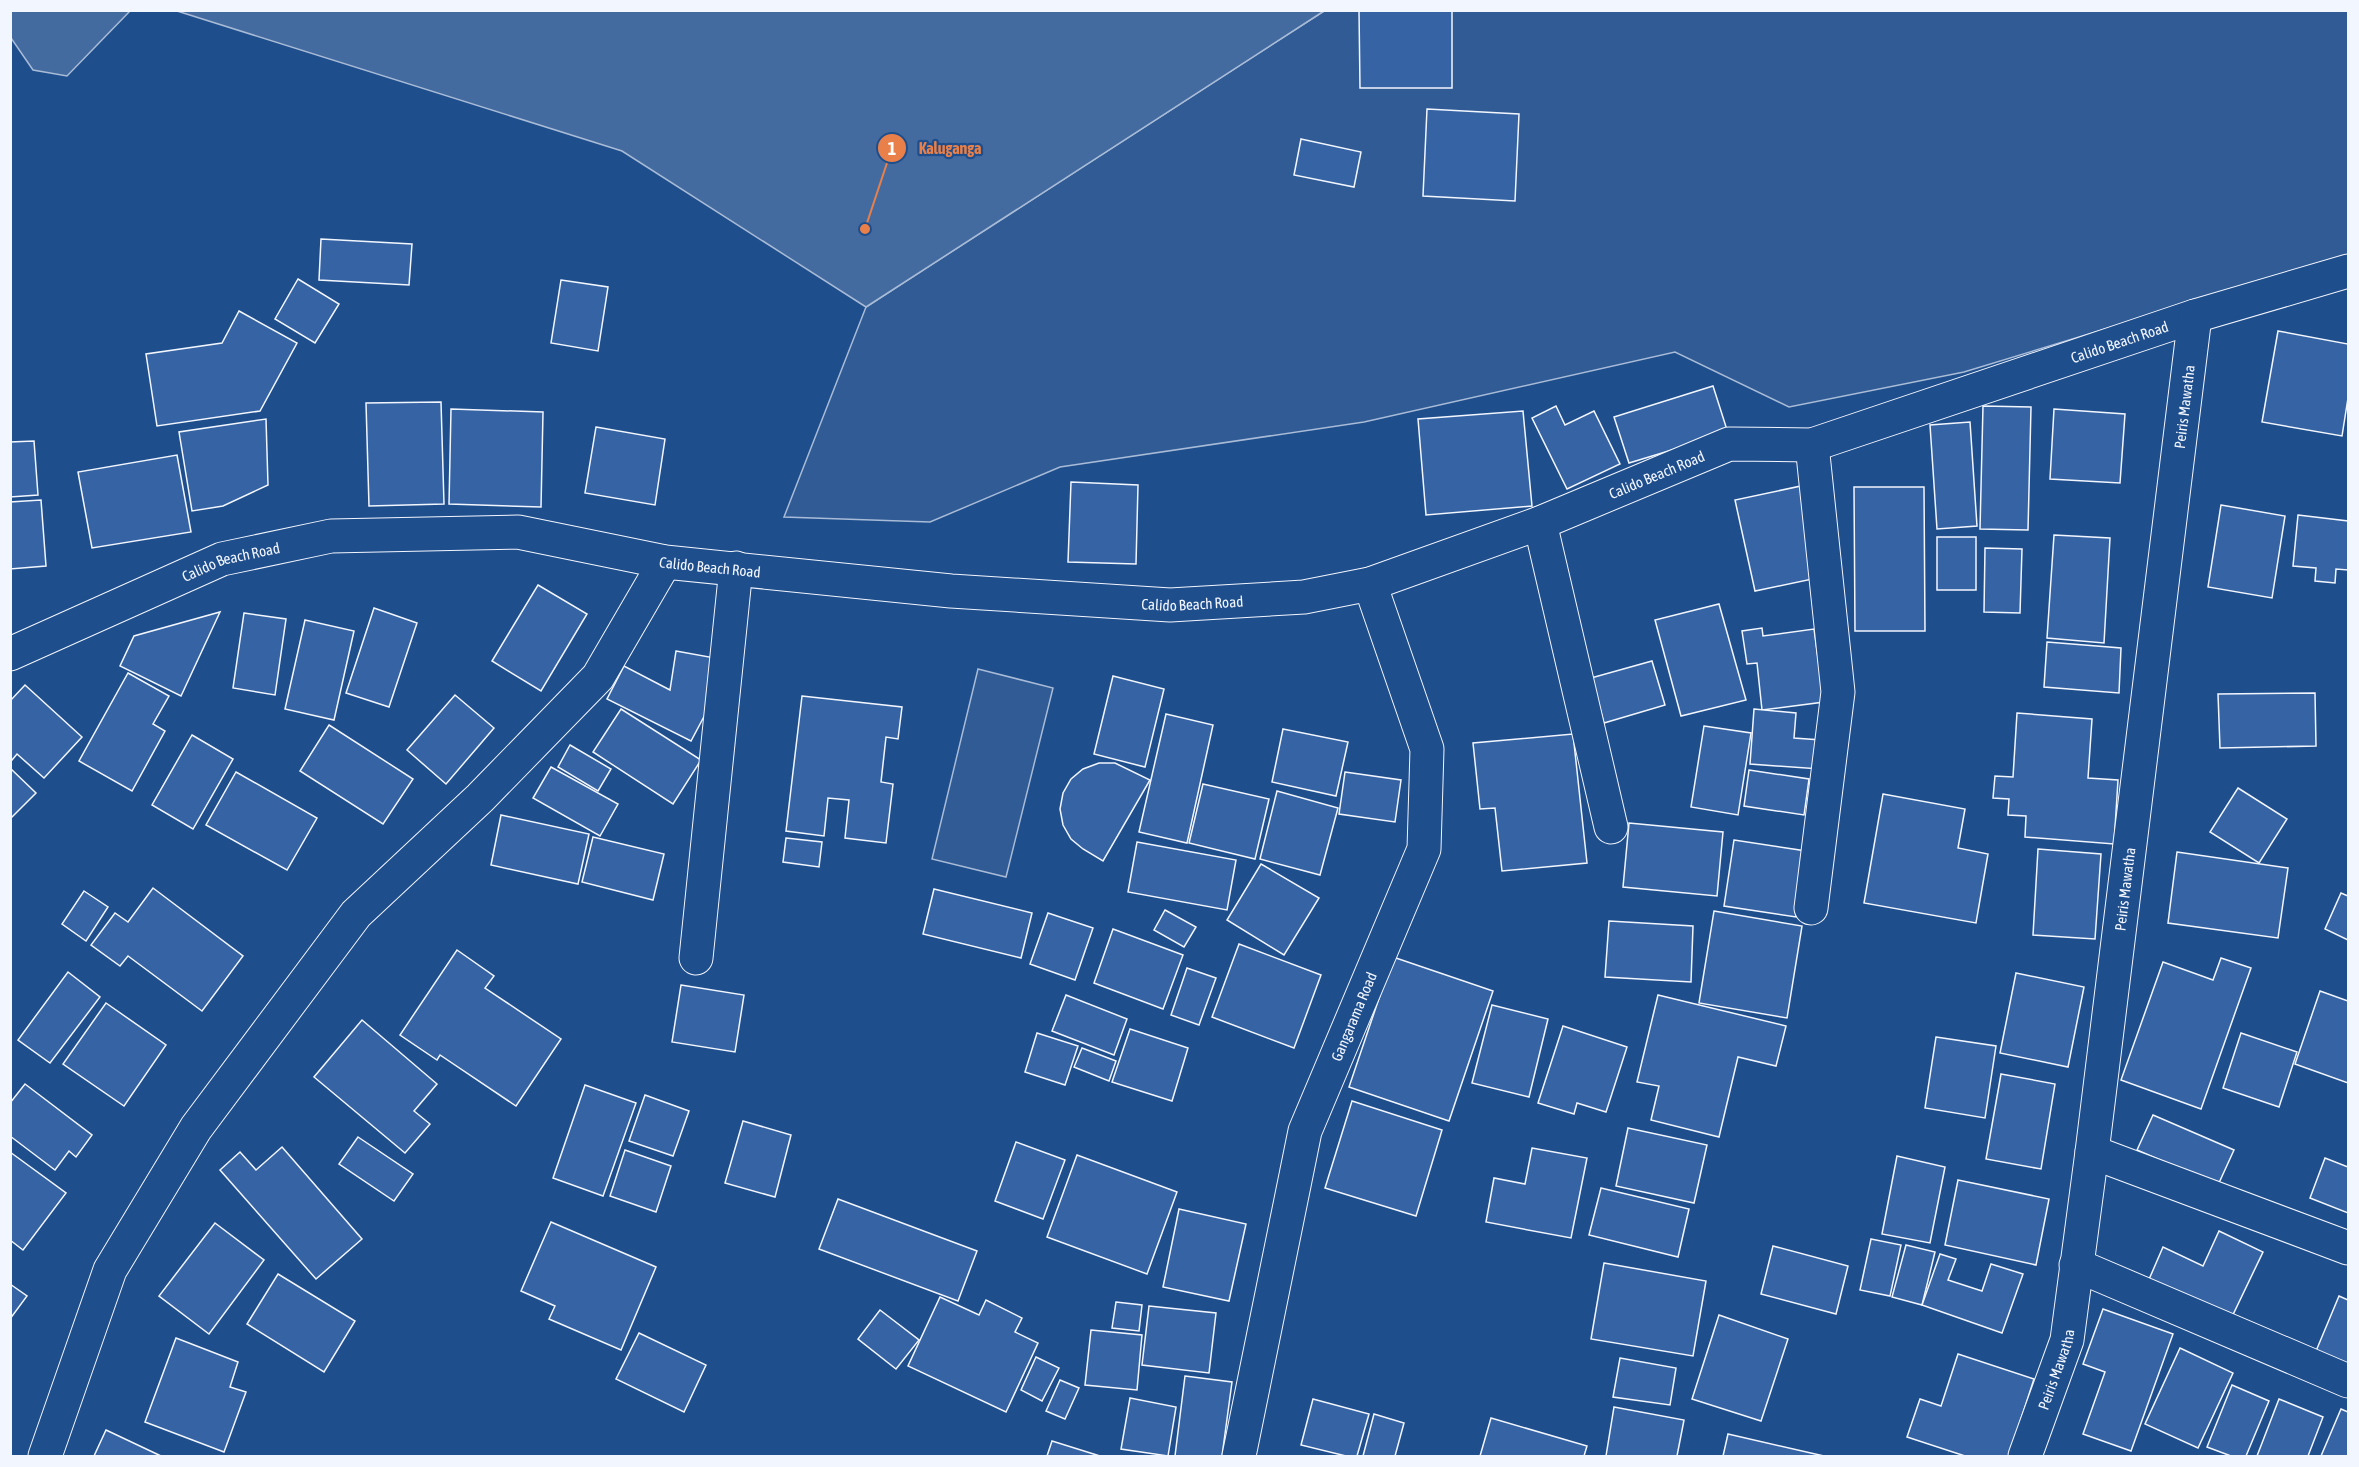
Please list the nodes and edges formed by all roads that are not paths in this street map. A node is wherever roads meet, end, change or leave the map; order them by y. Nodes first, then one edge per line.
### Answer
1 (2349, 271) edge
2 (2195, 316) junction
3 (1812, 445) junction
4 (1540, 523) junction
5 (665, 561) junction
6 (736, 568) junction
7 (1370, 584) junction
8 (10, 654) edge
9 (1611, 827) dead end
10 (1811, 908) dead end
11 (696, 958) dead end
12 (2092, 1152) junction
13 (2349, 1248) edge
14 (2076, 1265) junction
15 (2349, 1381) edge
16 (45, 1456) edge
17 (1239, 1456) edge
18 (2025, 1456) edge

1 - 2 street, Calido Beach Road
2 - 3 street, Calido Beach Road
2 - 12 street, Peiris Mawatha
3 - 4 street, Calido Beach Road
3 - 10 street
4 - 7 street, Calido Beach Road
4 - 9 street
5 - 6 street, Calido Beach Road
5 - 8 street, Calido Beach Road
5 - 16 street
6 - 7 street, Calido Beach Road
6 - 11 street
7 - 17 street, Gangarama Road
12 - 13 street
12 - 14 street, Peiris Mawatha
14 - 15 street
14 - 18 street, Peiris Mawatha

